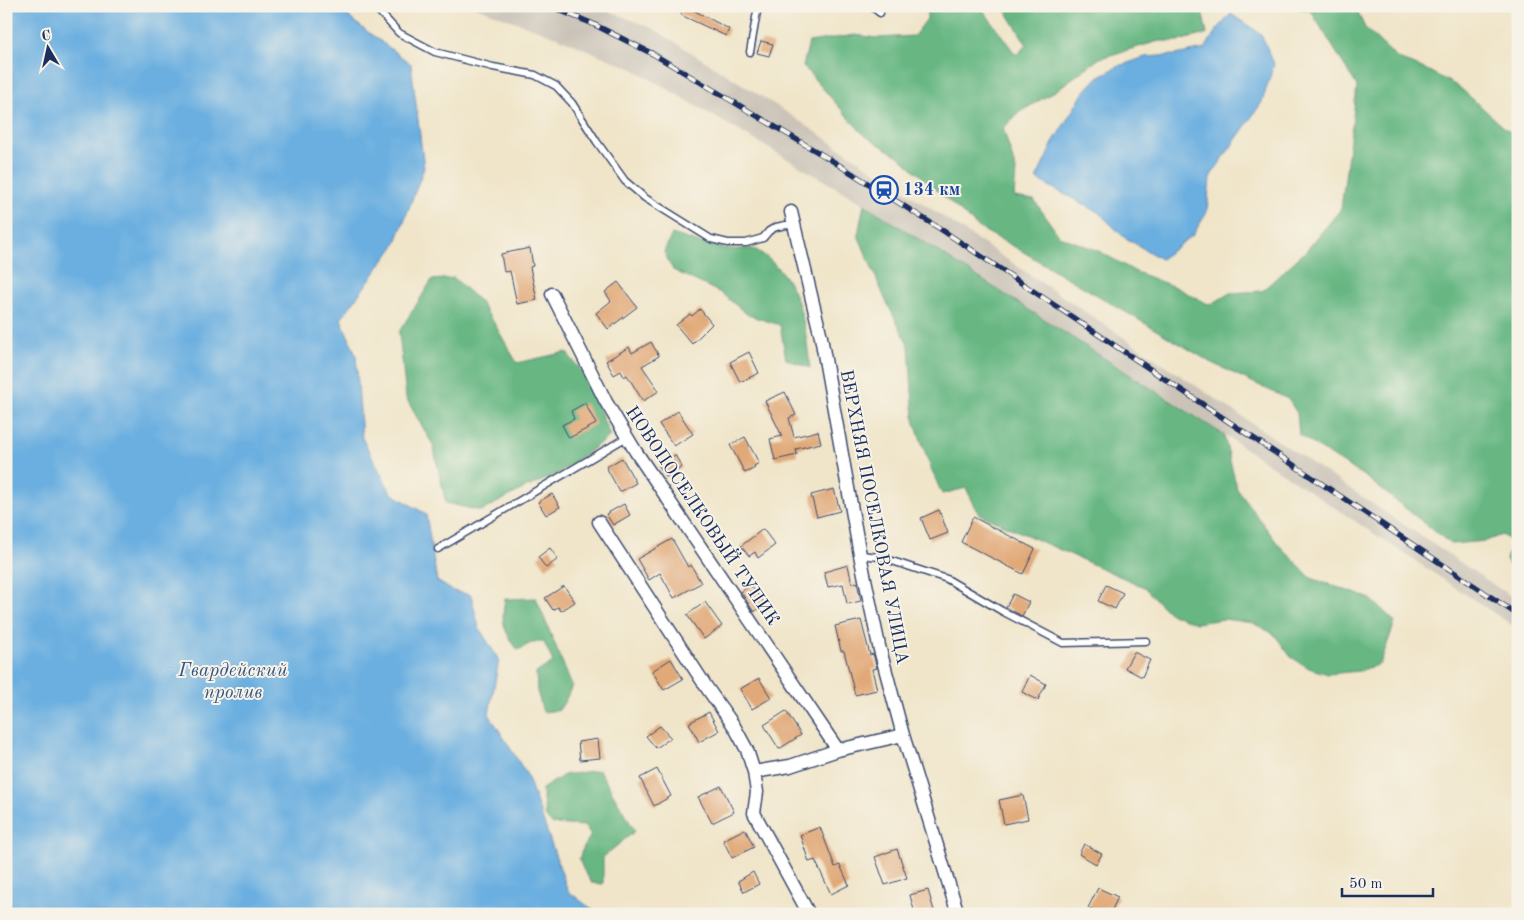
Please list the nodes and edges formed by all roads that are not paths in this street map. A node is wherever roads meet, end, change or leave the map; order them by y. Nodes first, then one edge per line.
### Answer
1 (374, 6) edge
2 (758, 6) edge
3 (871, 6) edge
4 (880, 13) dead end
5 (750, 52) dead end
6 (791, 212) dead end
7 (794, 226) junction
8 (552, 294) dead end
9 (627, 437) junction
10 (599, 522) dead end
11 (438, 548) dead end
12 (860, 555) junction
13 (1146, 641) dead end
14 (903, 735) junction
15 (838, 750) junction
16 (754, 772) junction
17 (809, 914) edge
18 (958, 914) edge

1 - 7 lane
2 - 5 lane
3 - 4 lane
6 - 7 street, ВЕРХНЯЯ ПОСЕЛКОВАЯ УЛИЦА
7 - 12 street, ВЕРХНЯЯ ПОСЕЛКОВАЯ УЛИЦА
8 - 9 street, НОВОПОСЕЛКОВЫЙ ТУПИК
9 - 11 lane
9 - 15 street, НОВОПОСЕЛКОВЫЙ ТУПИК
10 - 16 street
12 - 13 lane
12 - 14 street, ВЕРХНЯЯ ПОСЕЛКОВАЯ УЛИЦА
14 - 15 street
14 - 18 street, ВЕРХНЯЯ ПОСЕЛКОВАЯ УЛИЦА
15 - 16 street
16 - 17 street

